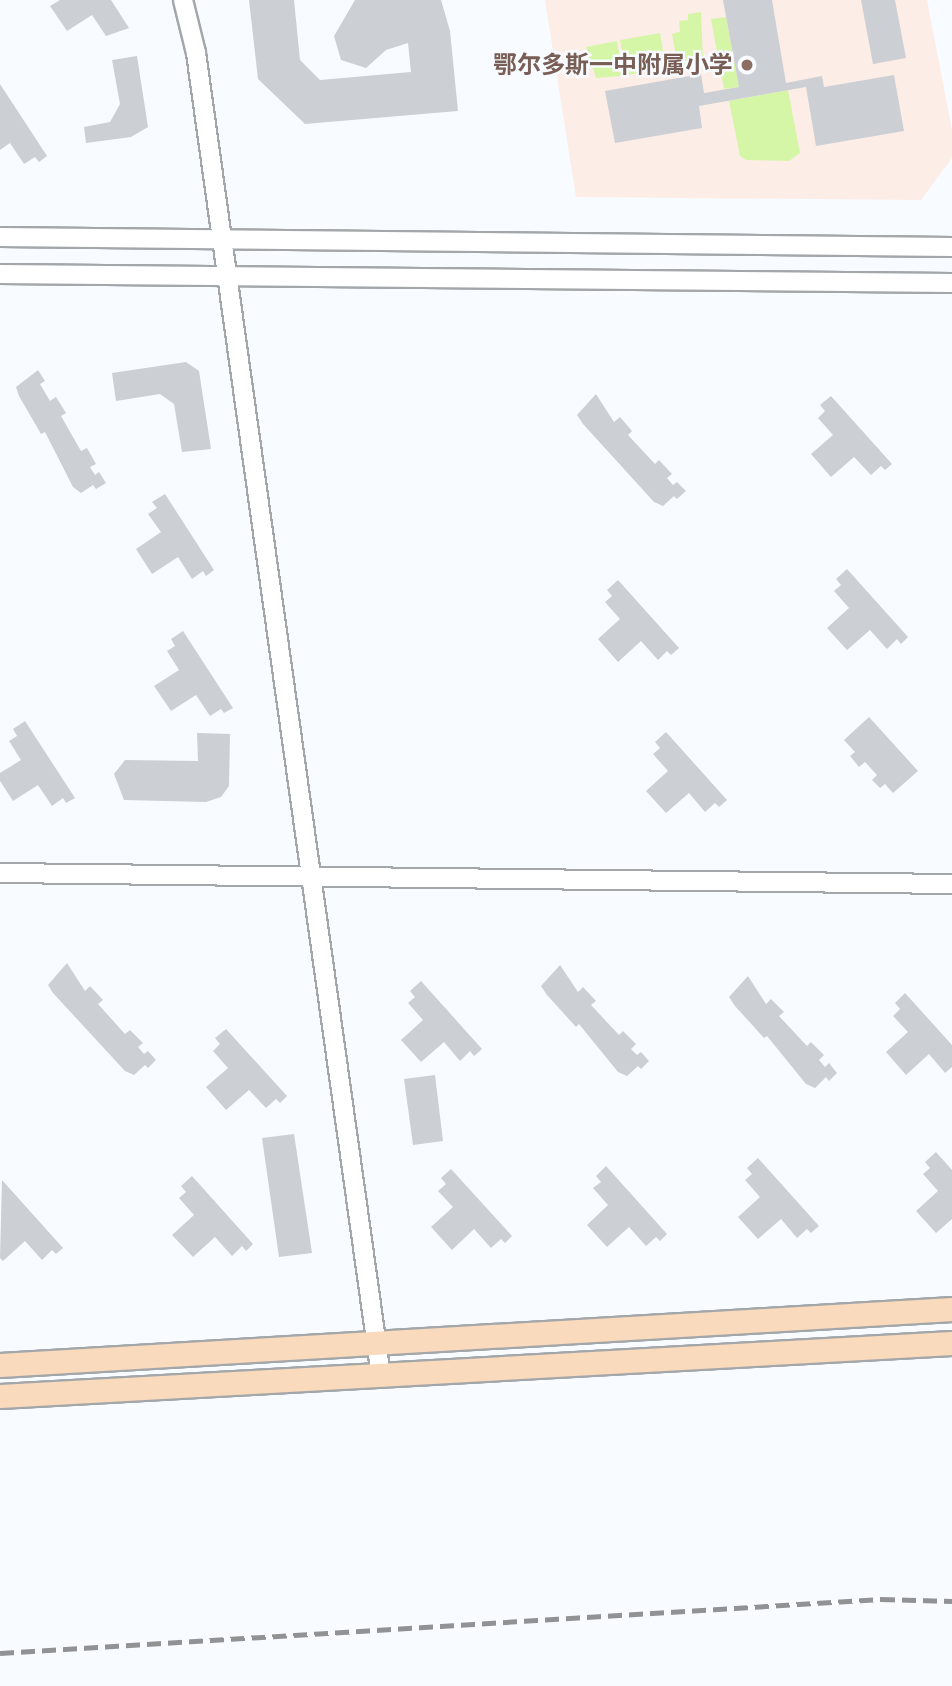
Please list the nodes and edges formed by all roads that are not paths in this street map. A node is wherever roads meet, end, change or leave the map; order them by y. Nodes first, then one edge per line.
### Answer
1 (183, 0) edge
2 (0, 237) edge
3 (221, 239) junction
4 (952, 247) edge
5 (0, 274) edge
6 (227, 278) junction
7 (952, 283) edge
8 (0, 873) edge
9 (310, 879) junction
10 (952, 884) edge
11 (952, 1309) edge
12 (376, 1341) junction
13 (952, 1343) edge
14 (0, 1365) edge
15 (381, 1376) junction
16 (0, 1396) edge

1 - 3 street
2 - 3 street
3 - 4 street
3 - 6 street
5 - 6 street
6 - 7 street
6 - 9 street
8 - 9 street
9 - 10 street
9 - 12 street
11 - 12 main road
12 - 14 main road
12 - 15 street
13 - 15 main road
15 - 16 main road

